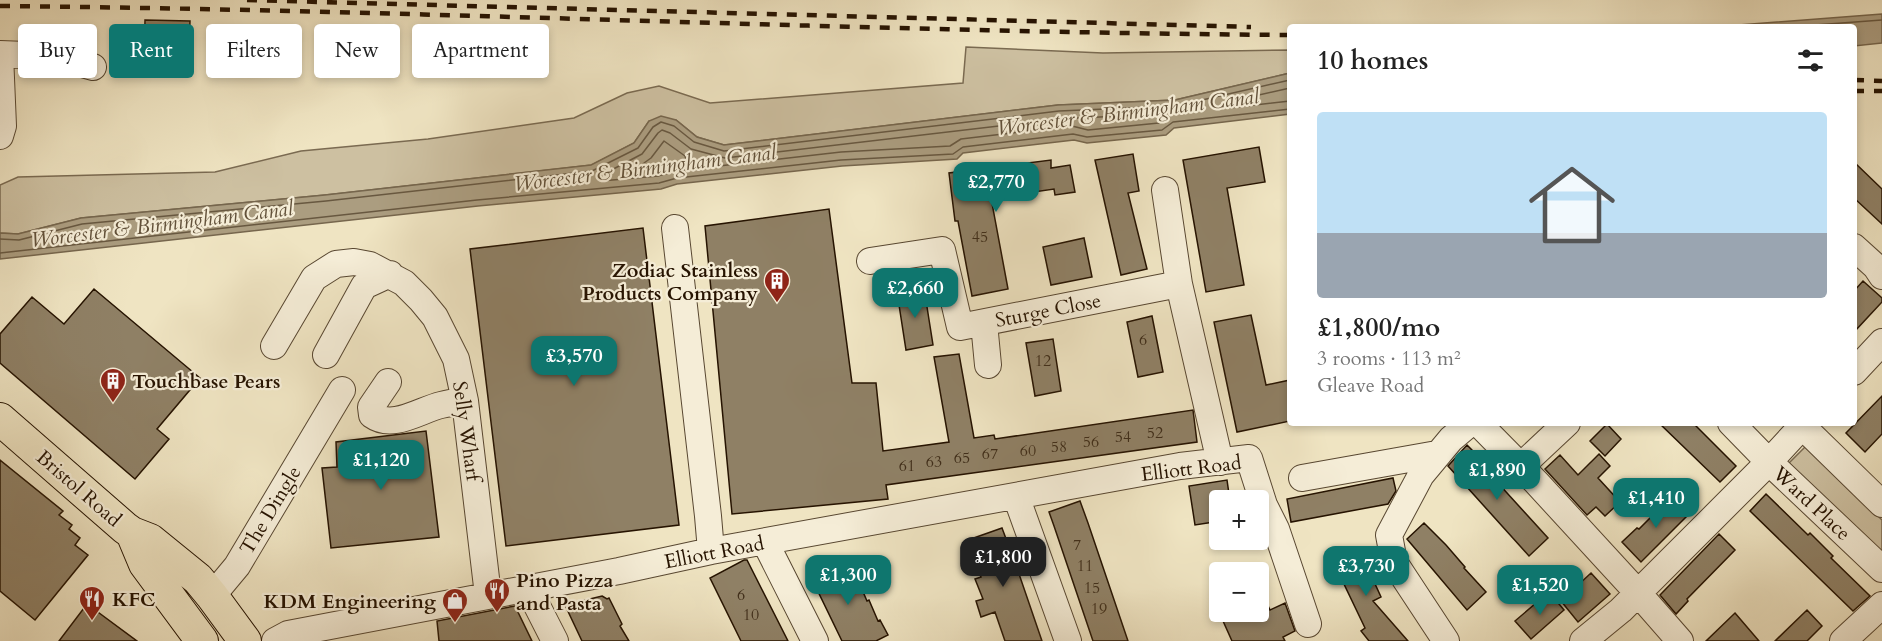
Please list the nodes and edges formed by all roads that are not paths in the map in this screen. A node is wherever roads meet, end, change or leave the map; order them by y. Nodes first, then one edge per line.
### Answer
1 (18, 55) edge
2 (0, 136) edge
3 (1165, 190) dead end
4 (675, 228) dead end
5 (1857, 250) edge
6 (870, 261) dead end
7 (1882, 276) edge
8 (397, 279) junction
9 (1179, 284) junction
10 (984, 323) junction
11 (1882, 342) edge
12 (274, 346) dead end
13 (326, 355) dead end
14 (988, 366) dead end
15 (1857, 369) edge
16 (388, 382) dead end
17 (342, 390) dead end
18 (465, 401) junction
19 (0, 419) edge
20 (1466, 426) edge
21 (1481, 426) edge
22 (1564, 426) edge
23 (1734, 426) edge
24 (1800, 426) edge
25 (1804, 426) edge
26 (1437, 454) junction
27 (1220, 462) junction
28 (1769, 462) junction
29 (1520, 467) junction
30 (1302, 478) dead end
31 (1016, 496) junction
32 (1882, 504) edge
33 (132, 533) junction
34 (765, 542) junction
35 (711, 551) junction
36 (1882, 569) edge
37 (528, 588) junction
38 (1638, 593) junction
39 (212, 596) junction
40 (488, 596) junction
41 (1882, 604) edge
42 (1308, 624) dead end
43 (202, 641) edge
44 (245, 641) edge
45 (275, 641) edge
46 (555, 641) edge
47 (815, 641) edge
48 (1068, 641) edge
49 (1446, 641) edge
50 (1583, 641) edge
51 (1680, 641) edge
52 (1843, 641) edge

1 - 2 street
3 - 9 street
4 - 35 street
5 - 7 street
6 - 10 street, Sturge Close
8 - 12 street
8 - 13 street
8 - 18 street, Selly Wharf
9 - 10 street, Sturge Close
9 - 27 street
10 - 14 street
11 - 15 street
16 - 18 street
17 - 39 street, The Dingle
18 - 40 street, Selly Wharf
19 - 33 main road, Bristol Road
20 - 26 street
21 - 29 street
22 - 29 street
23 - 28 street, Ward Place
24 - 28 street
25 - 32 street
26 - 30 street
26 - 49 street
27 - 31 street, Elliott Road
27 - 42 street, Elliott Road
28 - 36 street, Ward Place
28 - 38 street
29 - 38 street
31 - 34 street, Elliott Road
31 - 48 street
33 - 39 main road, Bristol Road
33 - 43 main road, Bristol Road
34 - 35 street, Elliott Road
34 - 47 street
35 - 37 street, Elliott Road
37 - 40 street, Elliott Road
37 - 46 street
38 - 50 street
38 - 51 street
39 - 44 main road, Bristol Road
40 - 45 street, Elliott Road
41 - 52 street

